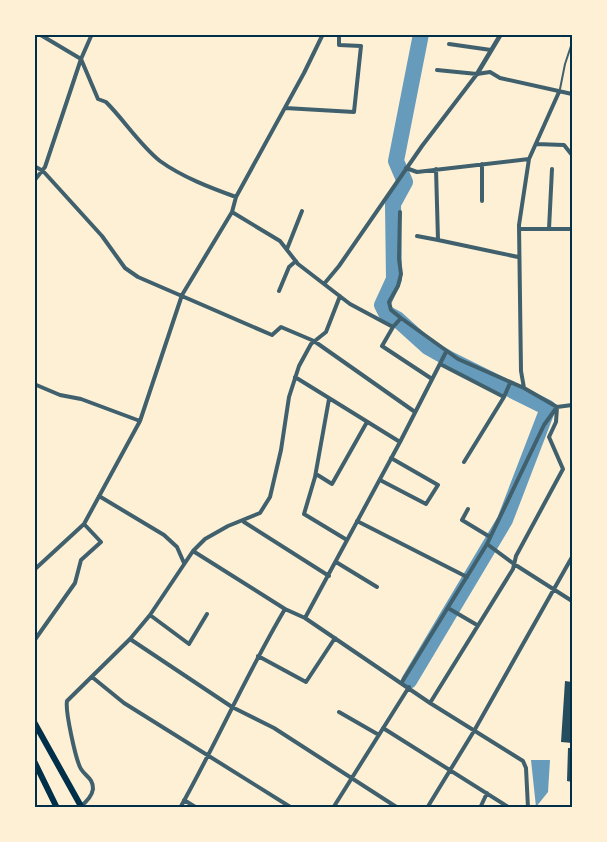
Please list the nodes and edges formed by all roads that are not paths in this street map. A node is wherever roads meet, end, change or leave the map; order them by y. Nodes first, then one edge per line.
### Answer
1 (39, 34) edge
2 (92, 34) edge
3 (323, 34) edge
4 (339, 34) edge
5 (501, 34) edge
6 (573, 43) edge
7 (449, 44) dead end
8 (492, 50) junction
9 (81, 59) junction
10 (436, 70) dead end
11 (477, 74) junction
12 (559, 92) junction
13 (573, 94) edge
14 (285, 108) junction
15 (536, 144) junction
16 (573, 155) edge
17 (529, 159) junction
18 (482, 164) junction
19 (34, 166) edge
20 (406, 168) junction
21 (552, 169) dead end
22 (436, 170) junction
23 (43, 171) junction
24 (34, 181) edge
25 (236, 197) junction
26 (482, 201) dead end
27 (302, 211) dead end
28 (232, 212) junction
29 (400, 212) dead end
30 (519, 229) junction
31 (549, 229) junction
32 (573, 229) edge
33 (417, 236) dead end
34 (438, 240) junction
35 (287, 250) junction
36 (518, 257) junction
37 (296, 261) junction
38 (324, 284) junction
39 (279, 291) dead end
40 (183, 295) junction
41 (340, 296) junction
42 (401, 318) junction
43 (393, 327) junction
44 (314, 341) junction
45 (446, 352) junction
46 (440, 364) junction
47 (295, 377) junction
48 (432, 379) junction
49 (510, 383) junction
50 (34, 384) edge
51 (524, 388) junction
52 (504, 397) junction
53 (329, 399) junction
54 (573, 405) edge
55 (557, 407) junction
56 (415, 412) junction
57 (140, 421) junction
58 (367, 422) junction
59 (400, 442) junction
60 (391, 458) junction
61 (464, 462) dead end
62 (316, 474) junction
63 (380, 480) junction
64 (99, 496) junction
65 (468, 509) dead end
66 (243, 521) junction
67 (357, 521) junction
68 (84, 524) junction
69 (490, 537) junction
70 (347, 540) junction
71 (487, 544) junction
72 (193, 551) junction
73 (573, 557) edge
74 (336, 562) junction
75 (184, 563) junction
76 (514, 564) junction
77 (34, 570) edge
78 (329, 576) junction
79 (467, 576) junction
80 (377, 587) dead end
81 (553, 589) junction
82 (573, 601) edge
83 (448, 608) junction
84 (285, 609) junction
85 (207, 614) dead end
86 (150, 615) junction
87 (305, 618) junction
88 (477, 625) junction
89 (335, 638) junction
90 (130, 639) junction
91 (34, 641) edge
92 (258, 656) junction
93 (92, 677) junction
94 (402, 682) junction
95 (409, 687) junction
96 (430, 703) junction
97 (232, 707) junction
98 (339, 712) dead end
99 (34, 722) edge
100 (382, 728) junction
101 (474, 731) junction
102 (379, 735) junction
103 (209, 756) junction
104 (34, 761) edge
105 (450, 770) junction
106 (353, 777) junction
107 (487, 793) junction
108 (184, 800) junction
109 (57, 807) edge
110 (81, 807) edge
111 (180, 807) edge
112 (197, 807) edge
113 (292, 807) edge
114 (333, 807) edge
115 (398, 807) edge
116 (427, 807) edge
117 (480, 807) edge
118 (510, 807) edge
119 (528, 807) edge

1 - 9 street
2 - 9 street
3 - 14 street
4 - 14 street
5 - 8 street
6 - 12 lane
7 - 8 street
8 - 11 street
9 - 23 street
9 - 25 street
10 - 11 street
11 - 12 street
11 - 20 street
12 - 13 street
12 - 15 street
14 - 25 street
15 - 16 street
15 - 17 street
17 - 18 street
17 - 30 street
18 - 22 street
18 - 26 street
19 - 23 street
20 - 22 street
20 - 38 street
21 - 31 street
22 - 34 street
23 - 24 street
23 - 40 street
25 - 28 street
27 - 35 street
28 - 35 street
28 - 40 street
29 - 42 street
30 - 31 street
30 - 36 street
31 - 32 street
33 - 34 street
34 - 36 street
35 - 37 street
36 - 51 street
37 - 38 street
37 - 39 street
38 - 41 street
40 - 44 street
40 - 57 street
41 - 43 street
41 - 44 street
42 - 43 street
42 - 45 street
43 - 48 street
44 - 47 street
44 - 56 street
45 - 46 street
45 - 49 street
46 - 48 street
46 - 52 street
47 - 53 street
47 - 66 street
48 - 56 street
49 - 51 street
49 - 52 street
50 - 57 street
51 - 55 street
52 - 61 street
53 - 58 street
53 - 62 street
54 - 55 street
55 - 69 street
55 - 76 street
56 - 59 street
57 - 64 street
58 - 59 street
58 - 62 street
59 - 60 street
60 - 63 street
60 - 63 street
62 - 70 street
63 - 67 street
64 - 68 street
64 - 75 street
65 - 69 street
66 - 72 street
66 - 78 street
67 - 70 street
67 - 79 street
68 - 77 street
68 - 91 street
69 - 71 street
70 - 74 street
71 - 76 street
71 - 79 street
72 - 75 street
72 - 84 street
73 - 81 street
74 - 78 street
74 - 80 street
75 - 86 street
76 - 81 street
76 - 88 street
78 - 87 street
79 - 83 street
81 - 82 street
81 - 101 street
83 - 88 street
83 - 94 street
84 - 87 street
84 - 92 street
85 - 86 street
86 - 90 street
87 - 89 street
88 - 96 street
89 - 92 street
89 - 94 street
90 - 93 street
90 - 97 street
92 - 97 street
93 - 103 street
93 - 110 street
94 - 95 street
95 - 96 street
95 - 100 street
96 - 101 street
97 - 103 street
97 - 106 street
98 - 102 street
99 - 110 highway
100 - 102 street
100 - 105 street
101 - 105 street
101 - 119 street
102 - 106 street
103 - 108 street
103 - 113 street
104 - 109 highway
105 - 107 street
105 - 116 street
106 - 114 street
106 - 115 street
107 - 117 street
107 - 118 street
108 - 111 street
108 - 112 street

